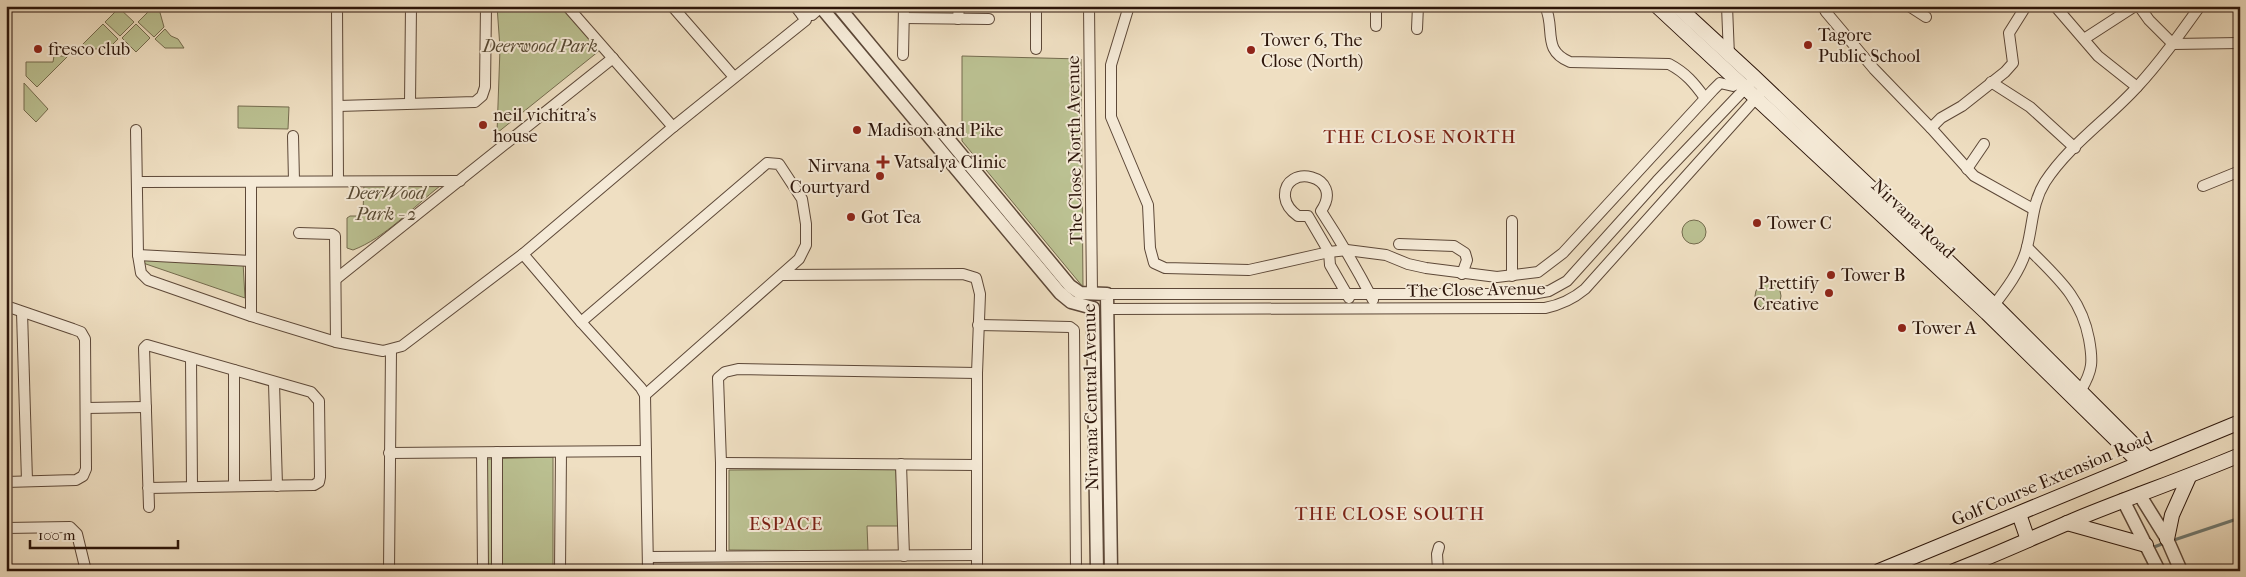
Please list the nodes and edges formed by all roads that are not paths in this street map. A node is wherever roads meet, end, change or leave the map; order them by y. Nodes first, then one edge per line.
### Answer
1 (337, 6) edge
2 (411, 6) edge
3 (486, 6) edge
4 (567, 6) edge
5 (672, 6) edge
6 (795, 6) edge
7 (838, 6) edge
8 (904, 6) edge
9 (959, 6) edge
10 (1036, 6) edge
11 (1089, 6) edge
12 (1129, 6) edge
13 (1376, 6) edge
14 (1418, 6) edge
15 (1545, 6) edge
16 (1658, 6) edge
17 (1677, 6) edge
18 (1727, 6) edge
19 (1823, 6) edge
20 (1909, 6) edge
21 (2026, 6) edge
22 (2055, 6) edge
23 (2137, 6) edge
24 (2200, 6) edge
25 (821, 7) edge
26 (804, 11) edge
27 (1926, 16) dead end
28 (904, 18) junction
29 (958, 19) junction
30 (989, 19) dead end
31 (1376, 26) dead end
32 (1417, 29) dead end
33 (2084, 39) junction
34 (2240, 43) edge
35 (2173, 44) junction
36 (1036, 49) dead end
37 (904, 55) dead end
38 (1729, 56) junction
39 (613, 58) junction
40 (734, 77) junction
41 (1991, 82) junction
42 (1761, 83) junction
43 (2137, 87) junction
44 (1747, 89) junction
45 (1705, 98) junction
46 (410, 103) junction
47 (338, 106) junction
48 (673, 127) junction
49 (1931, 128) junction
50 (136, 130) dead end
51 (293, 136) dead end
52 (1984, 144) dead end
53 (2075, 148) junction
54 (1967, 169) junction
55 (2240, 171) edge
56 (460, 180) junction
57 (294, 181) junction
58 (338, 181) junction
59 (137, 182) junction
60 (251, 182) junction
61 (2203, 186) dead end
62 (2033, 209) junction
63 (1512, 221) dead end
64 (299, 233) dead end
65 (1399, 244) dead end
66 (2027, 248) junction
67 (1347, 250) junction
68 (1329, 252) junction
69 (523, 254) junction
70 (138, 255) junction
71 (251, 261) junction
72 (1462, 274) junction
73 (782, 275) junction
74 (1512, 276) junction
75 (336, 279) junction
76 (1549, 291) junction
77 (1092, 294) junction
78 (1107, 294) junction
79 (1454, 294) junction
80 (1502, 294) junction
81 (1348, 295) junction
82 (1371, 295) junction
83 (6, 306) edge
84 (1556, 306) junction
85 (1093, 308) junction
86 (1354, 308) junction
87 (1378, 308) junction
88 (1453, 308) junction
89 (1502, 308) junction
90 (1108, 309) junction
91 (1991, 309) junction
92 (22, 312) junction
93 (251, 316) junction
94 (581, 322) junction
95 (978, 325) junction
96 (336, 342) junction
97 (391, 350) junction
98 (191, 358) junction
99 (234, 370) junction
100 (977, 373) junction
101 (274, 383) junction
102 (2081, 390) junction
103 (645, 396) junction
104 (146, 407) junction
105 (86, 408) junction
106 (2240, 422) edge
107 (646, 451) junction
108 (482, 452) junction
109 (498, 452) junction
110 (560, 452) junction
111 (390, 453) junction
112 (2240, 455) edge
113 (2144, 461) junction
114 (721, 464) junction
115 (901, 464) junction
116 (977, 465) junction
117 (2189, 476) junction
118 (27, 481) junction
119 (6, 482) edge
120 (234, 486) junction
121 (277, 486) junction
122 (192, 487) junction
123 (148, 488) junction
124 (2138, 494) junction
125 (2123, 500) junction
126 (149, 507) dead end
127 (2019, 514) junction
128 (2067, 523) junction
129 (6, 528) edge
130 (2167, 539) junction
131 (2028, 540) junction
132 (2146, 545) junction
133 (1439, 547) dead end
134 (977, 555) junction
135 (721, 556) junction
136 (904, 556) junction
137 (648, 557) junction
138 (86, 571) edge
139 (389, 571) edge
140 (483, 571) edge
141 (497, 571) edge
142 (560, 571) edge
143 (648, 571) edge
144 (977, 571) edge
145 (1076, 571) edge
146 (1097, 571) edge
147 (1111, 571) edge
148 (1438, 571) edge
149 (1880, 571) edge
150 (1954, 571) edge
151 (2159, 571) edge
152 (2181, 571) edge

1 - 47 street
2 - 46 street
3 - 46 street
4 - 39 street
5 - 40 street
6 - 26 street
7 - 77 street, Nirvana Central Avenue
8 - 28 street
9 - 29 street
10 - 36 street
11 - 77 street, The Close North Avenue
12 - 68 street
13 - 31 street
14 - 32 street
15 - 45 street
16 - 44 main road, Nirvana Road
17 - 38 main road, Nirvana Road
18 - 38 street
19 - 49 street
20 - 27 street
21 - 41 street
22 - 33 street
23 - 33 street
23 - 35 street
24 - 35 street
25 - 26 street
25 - 85 street, Nirvana Central Avenue
26 - 40 street
28 - 29 street
28 - 37 street
29 - 30 street
33 - 43 street
34 - 35 street
35 - 43 street
38 - 42 main road, Nirvana Road
39 - 48 street
39 - 56 street
40 - 48 street
41 - 49 street
41 - 53 street
42 - 44 street, The Close Avenue
42 - 91 main road, Nirvana Road
43 - 53 street
44 - 45 street
44 - 76 street, The Close Avenue
44 - 84 street, The Close Avenue
44 - 91 main road, Nirvana Road
45 - 74 street
46 - 47 street
47 - 58 street
48 - 69 street
49 - 54 street
50 - 59 street
51 - 57 street
52 - 54 street
53 - 62 street
54 - 62 street
55 - 61 street
56 - 58 street
56 - 75 street
57 - 58 street
57 - 60 street
59 - 60 street
59 - 70 street
60 - 71 street
62 - 66 street
63 - 74 street
64 - 75 street
65 - 72 street
66 - 91 street
66 - 102 street
67 - 68 street
67 - 68 street
67 - 72 street
67 - 82 street
68 - 81 street
69 - 94 street
69 - 97 street
70 - 71 street
70 - 93 street
71 - 93 street
72 - 74 street
73 - 94 street
73 - 95 street
73 - 103 street
75 - 96 street
76 - 80 street, The Close Avenue
76 - 84 street
77 - 78 street, Nirvana Central Avenue
77 - 85 street
78 - 81 street, The Close Avenue
78 - 90 street, Nirvana Central Avenue
79 - 80 street, The Close Avenue
79 - 82 street, The Close Avenue
79 - 88 street
80 - 89 street
81 - 82 street, The Close Avenue
81 - 86 street
82 - 87 street
83 - 92 street
84 - 89 street, The Close Avenue
85 - 90 street, The Close Avenue
85 - 146 street, Nirvana Central Avenue
86 - 87 street, The Close Avenue
86 - 90 street, The Close Avenue
87 - 88 street, The Close Avenue
88 - 89 street, The Close Avenue
90 - 147 street, Nirvana Central Avenue
91 - 102 main road, Nirvana Road
91 - 113 main road, Nirvana Road
92 - 105 street
92 - 118 street
93 - 96 street
94 - 103 street
95 - 100 street
95 - 145 street
96 - 97 street
97 - 111 street
98 - 99 street
98 - 104 street
98 - 122 street
99 - 101 street
99 - 120 street
100 - 114 street
100 - 116 street
101 - 121 street
101 - 121 street
102 - 113 main road, Nirvana Road
103 - 107 street
104 - 105 street
104 - 123 street
105 - 118 street
106 - 113 main road, Golf Course Extension Road
107 - 110 street
107 - 137 street
108 - 109 street
108 - 111 street
108 - 140 street
109 - 110 street
109 - 141 street
110 - 142 street
111 - 139 street
112 - 117 main road
113 - 127 main road, Golf Course Extension Road
114 - 115 street
114 - 135 street
115 - 116 street
115 - 136 street
116 - 134 street
117 - 124 main road
117 - 130 main road
118 - 119 street
120 - 121 street
120 - 122 street
122 - 123 street
123 - 126 street
124 - 125 main road
124 - 130 street
125 - 128 main road
125 - 132 street
127 - 131 main road
127 - 149 main road, Golf Course Extension Road
128 - 131 main road
128 - 132 main road
129 - 138 street
130 - 152 street
131 - 150 main road
132 - 151 street
133 - 148 street
134 - 136 street
134 - 144 street
135 - 136 street
135 - 137 street
137 - 143 street

